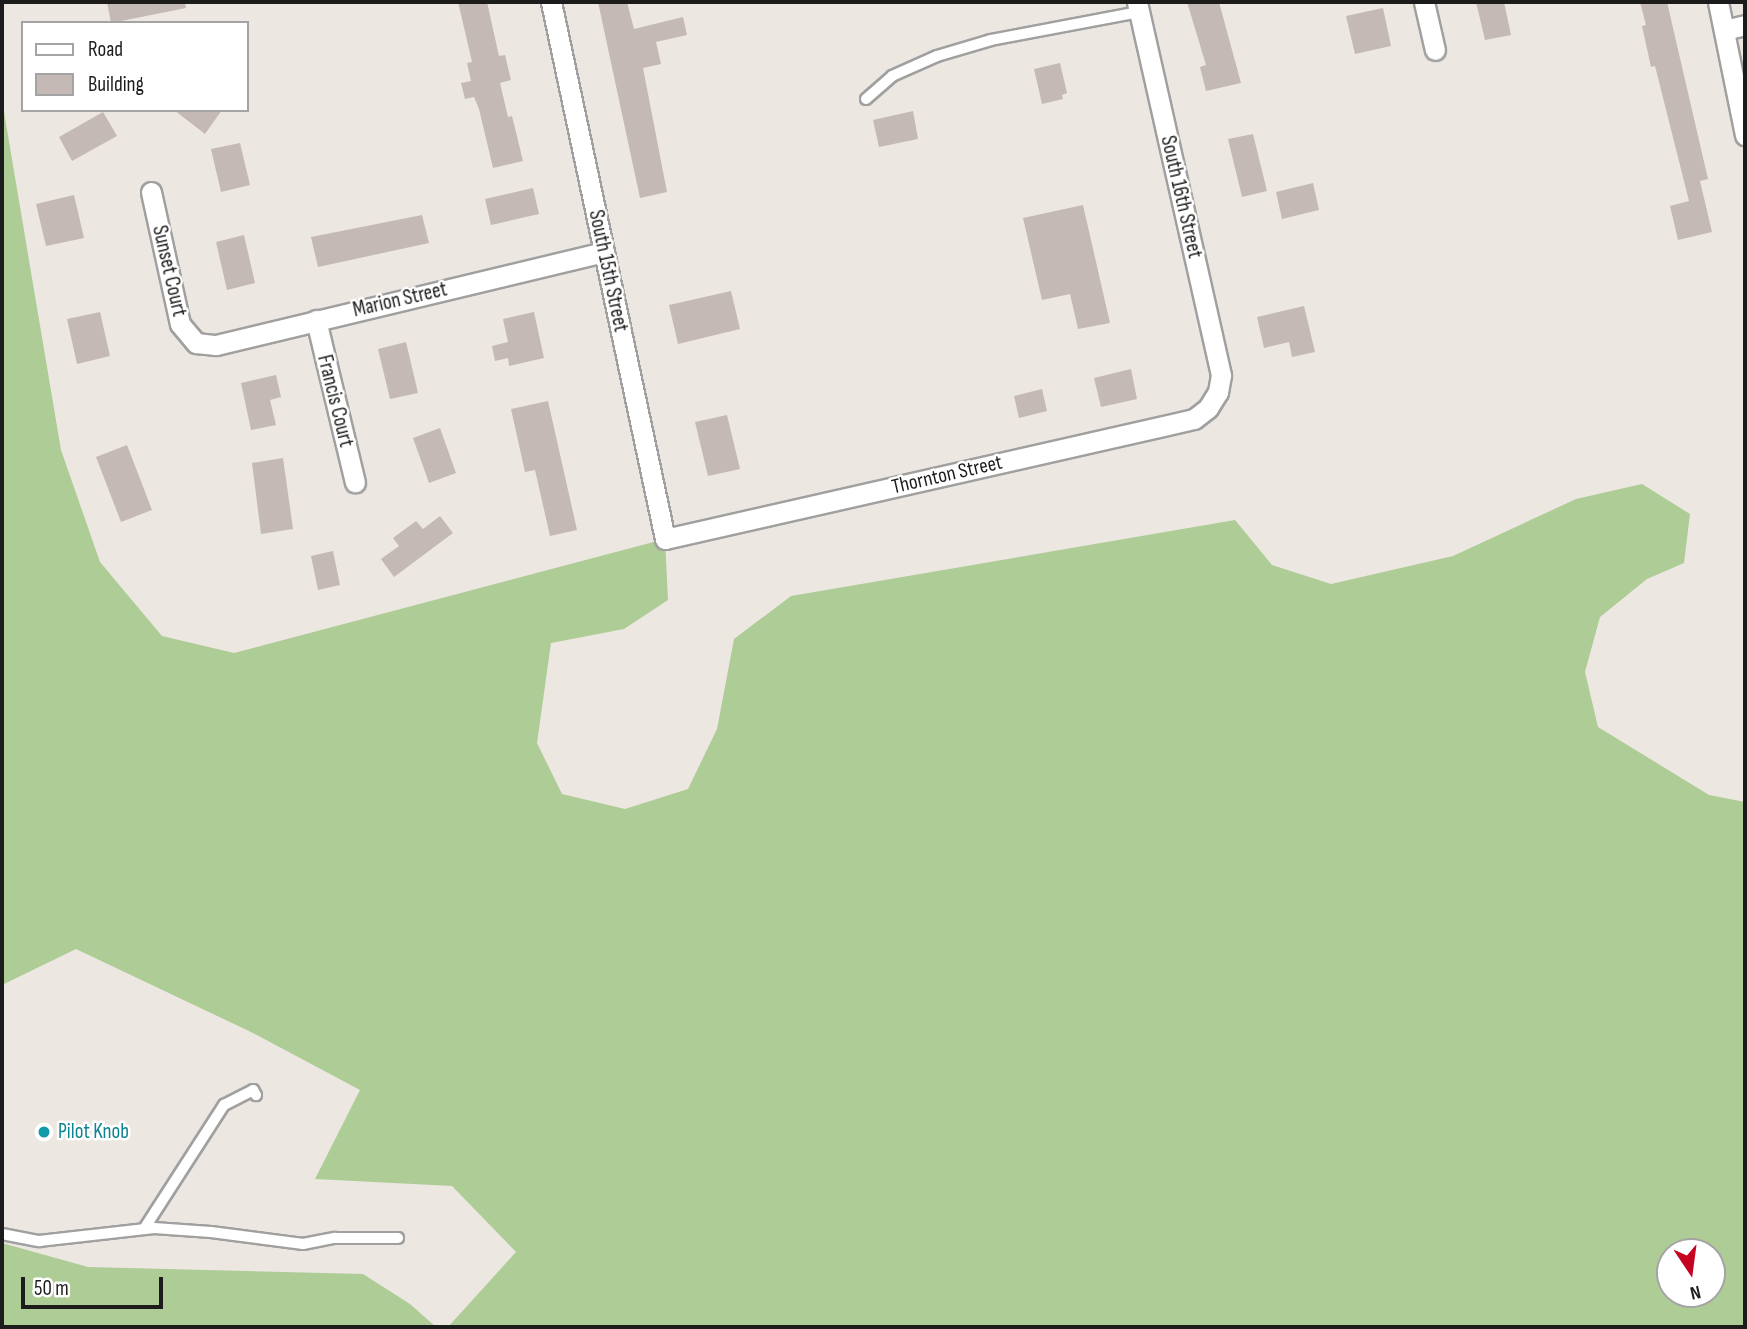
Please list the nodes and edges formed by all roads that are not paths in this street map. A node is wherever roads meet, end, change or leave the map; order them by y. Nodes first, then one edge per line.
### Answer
1 (551, 2) edge
2 (1424, 2) edge
3 (1718, 2) edge
4 (1138, 7) edge
5 (1745, 25) edge
6 (1724, 30) junction
7 (1434, 50) dead end
8 (866, 99) dead end
9 (1745, 135) edge
10 (151, 192) dead end
11 (604, 252) junction
12 (316, 320) junction
13 (196, 343) joint
14 (1218, 392) joint
15 (355, 482) dead end
16 (665, 539) joint
17 (256, 1095) dead end
18 (144, 1229) junction
19 (2, 1234) edge
20 (398, 1238) dead end

1 - 11 street, South 15th Street
2 - 7 street
3 - 6 street
4 - 8 lane
4 - 14 street, South 16th Street
5 - 6 street
6 - 9 street
10 - 13 street, Sunset Court
11 - 12 street, Marion Street
11 - 16 street, South 15th Street
12 - 13 street, Marion Street
12 - 15 street, Francis Court
14 - 16 street, Thornton Street
17 - 18 lane
18 - 19 lane
18 - 20 lane

